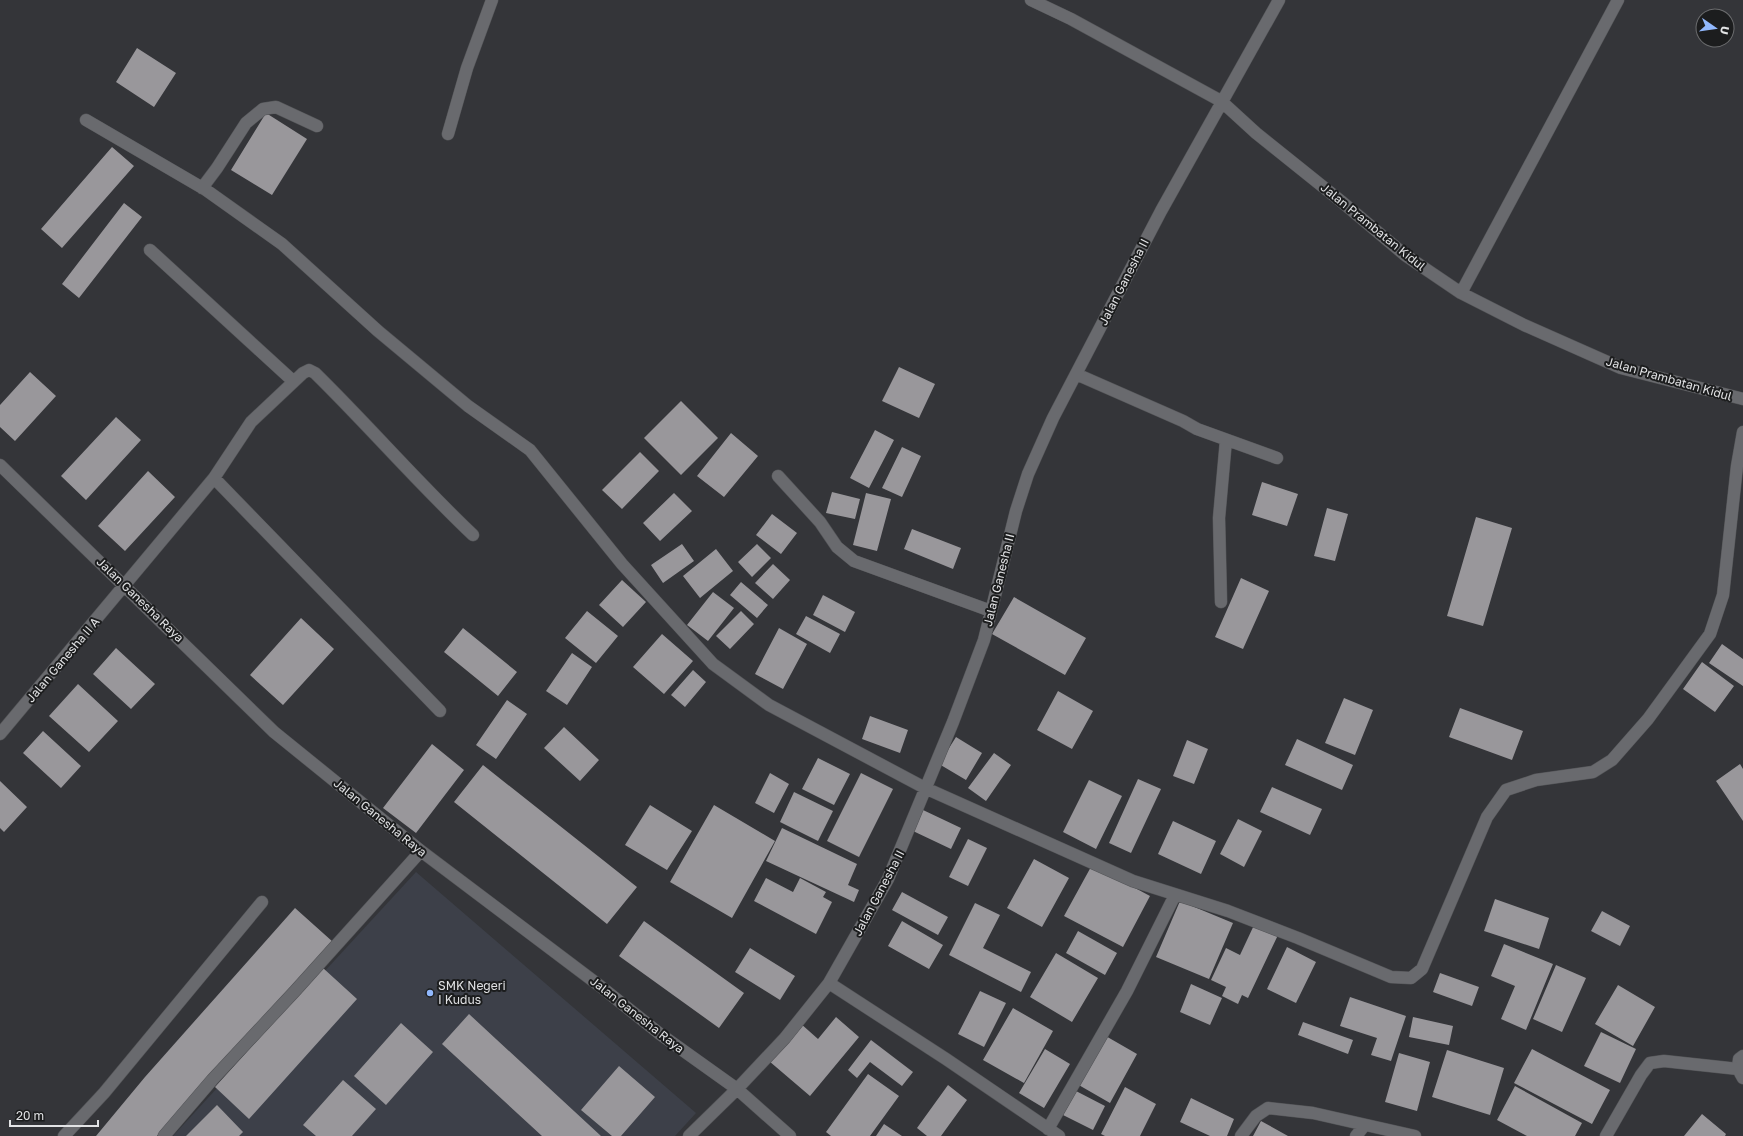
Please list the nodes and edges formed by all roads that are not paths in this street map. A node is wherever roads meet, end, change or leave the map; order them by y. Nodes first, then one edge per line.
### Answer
1 (492, 0) edge
2 (1031, 0) edge
3 (1279, 0) edge
4 (1618, 0) edge
5 (1053, 5) edge
6 (1221, 101) junction
7 (86, 120) dead end
8 (317, 126) dead end
9 (448, 134) dead end
10 (202, 188) junction
11 (150, 250) dead end
12 (1461, 293) junction
13 (1076, 374) junction
14 (292, 381) junction
15 (1743, 399) edge
16 (1743, 432) edge
17 (1226, 440) junction
18 (1277, 458) dead end
19 (0, 465) edge
20 (778, 476) dead end
21 (214, 478) junction
22 (473, 535) dead end
23 (125, 585) junction
24 (1221, 602) dead end
25 (991, 611) junction
26 (440, 711) dead end
27 (0, 734) edge
28 (925, 788) junction
29 (421, 851) junction
30 (1175, 895) junction
31 (262, 902) dead end
32 (829, 983) junction
33 (1743, 1056) edge
34 (1740, 1074) edge
35 (737, 1089) junction
36 (1364, 1126) junction
37 (1048, 1129) junction
38 (64, 1136) edge
39 (164, 1136) edge
40 (689, 1136) edge
41 (790, 1136) edge
42 (1059, 1136) edge
43 (1241, 1136) edge
44 (1356, 1136) edge
45 (1415, 1136) edge
46 (1606, 1136) edge

1 - 9 street
2 - 5 street, Jalan Prambatan Kidul
3 - 6 street, Jalan Ganesha II
4 - 12 street
5 - 6 street, Jalan Prambatan Kidul
6 - 12 street, Jalan Prambatan Kidul
6 - 13 street, Jalan Ganesha II
7 - 10 street
8 - 10 street
10 - 28 street
11 - 14 street
12 - 15 street, Jalan Prambatan Kidul
13 - 17 street
13 - 25 street, Jalan Ganesha II
14 - 21 street, Jalan Ganesha II A
14 - 22 street, Jalan Ganesha II A
16 - 30 street
17 - 18 street
17 - 24 street
19 - 23 street, Jalan Ganesha Raya
20 - 25 street
21 - 23 street, Jalan Ganesha II A
21 - 26 street
23 - 27 street, Jalan Ganesha II A
23 - 29 street, Jalan Ganesha Raya
25 - 28 street, Jalan Ganesha II
28 - 30 street
28 - 32 street, Jalan Ganesha II
29 - 35 street, Jalan Ganesha Raya
29 - 39 street
30 - 37 street
31 - 38 street
32 - 35 street, Jalan Ganesha II
32 - 37 street
33 - 34 street
34 - 46 street
35 - 40 street, Jalan Ganesha II
35 - 41 street, Jalan Ganesha Raya
36 - 43 street
36 - 44 street
36 - 45 street
37 - 42 street

